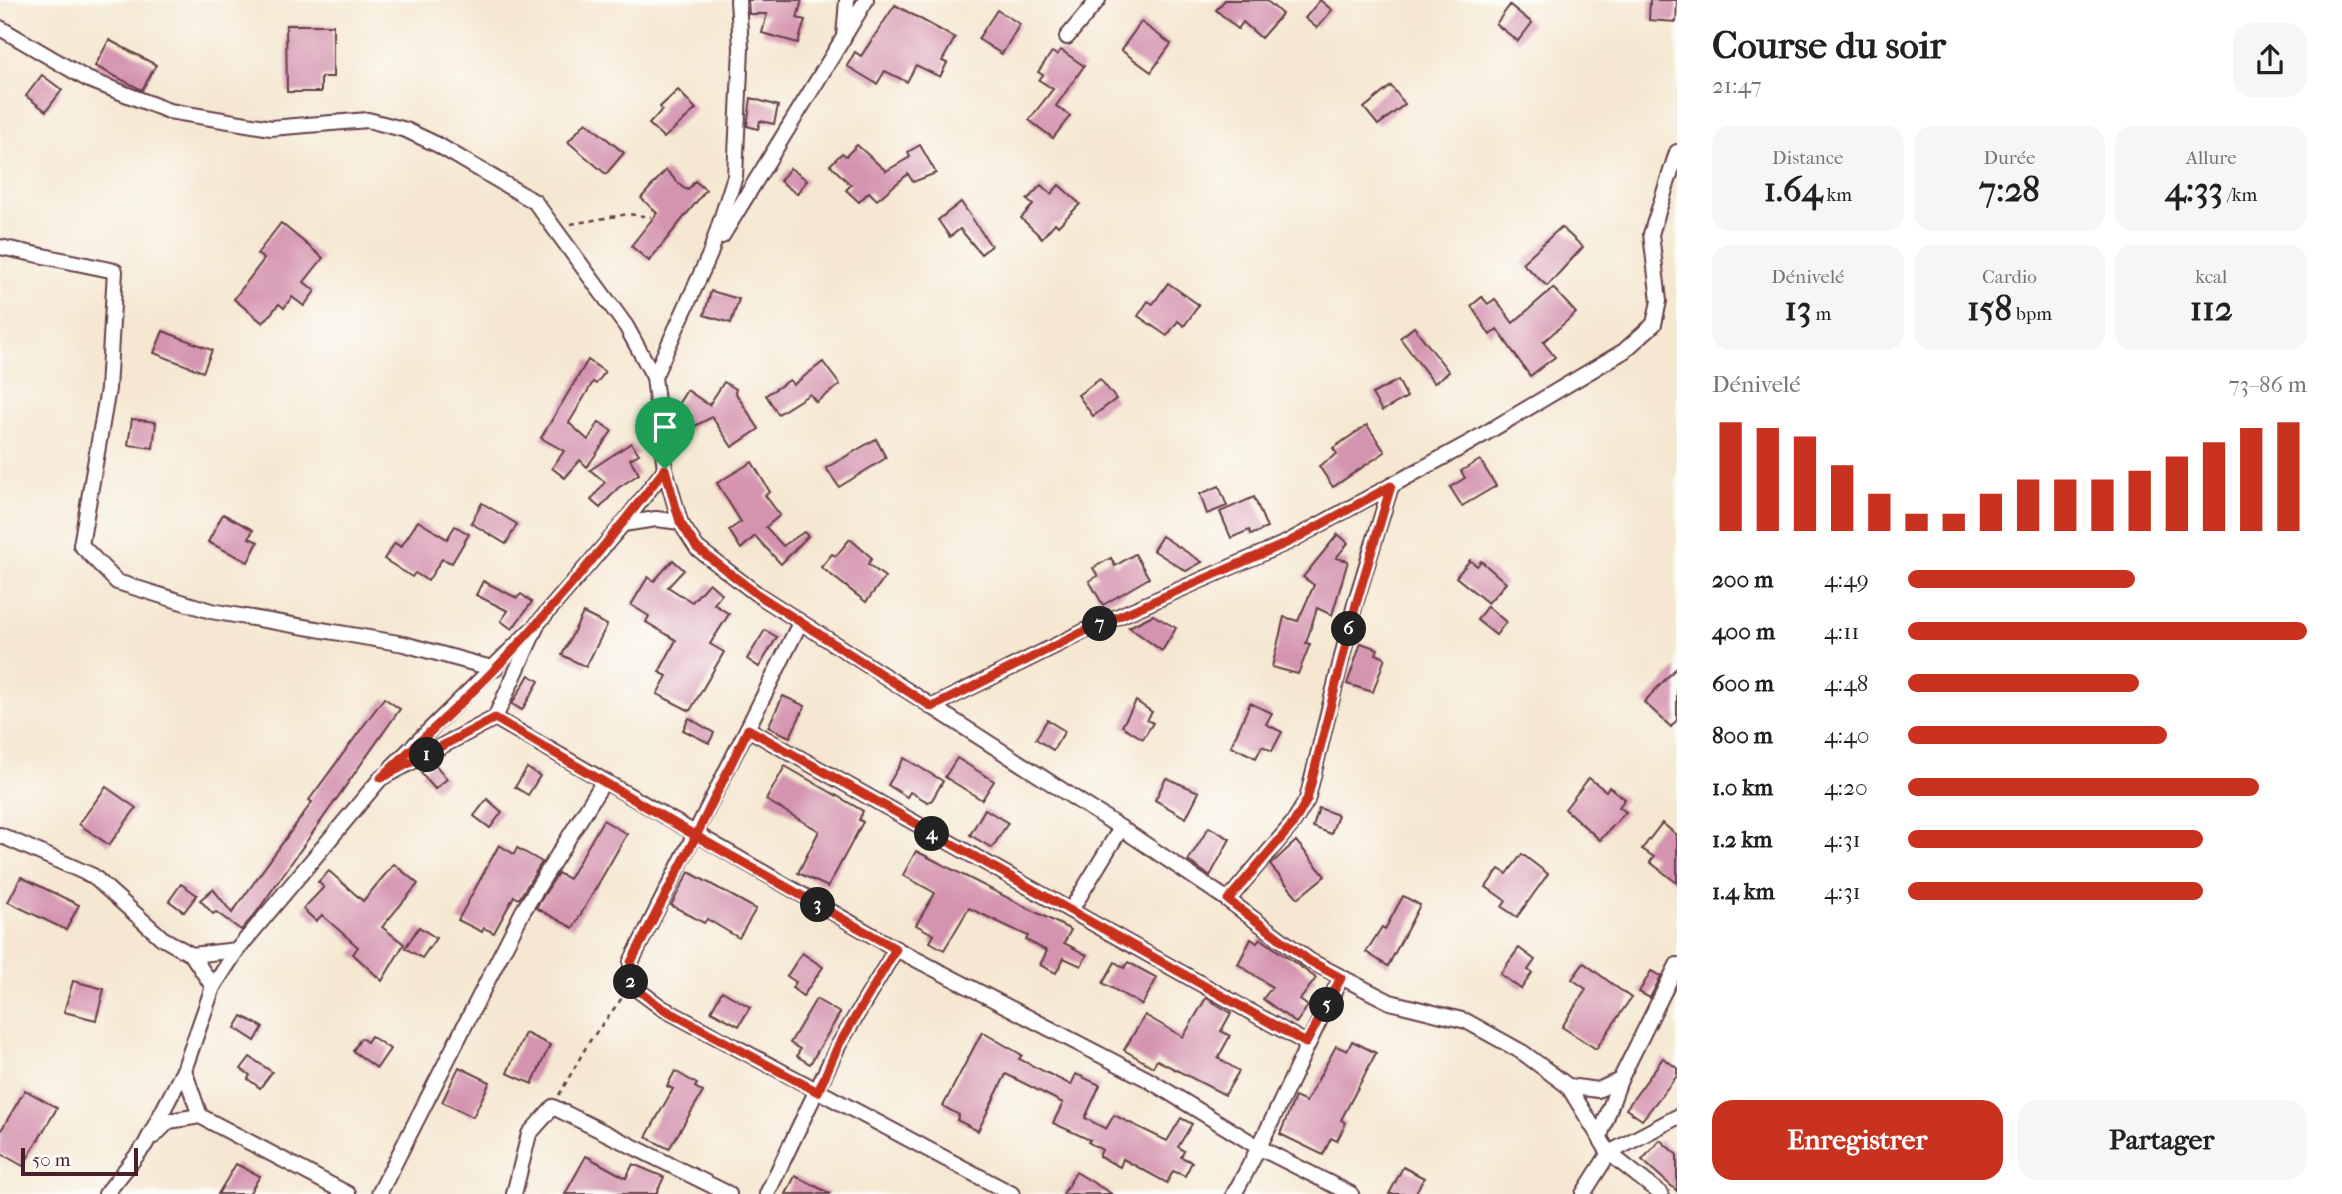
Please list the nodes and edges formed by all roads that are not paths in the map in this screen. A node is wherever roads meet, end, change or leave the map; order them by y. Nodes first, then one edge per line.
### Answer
1 (738, 0) edge
2 (847, 0) edge
3 (866, 0) edge
4 (1098, 0) edge
5 (0, 28) edge
6 (844, 37) junction
7 (1067, 37) dead end
8 (1677, 152) edge
9 (0, 247) edge
10 (710, 254) junction
11 (654, 377) junction
12 (665, 469) junction
13 (1391, 486) junction
14 (680, 522) junction
15 (623, 524) junction
16 (538, 623) junction
17 (800, 623) junction
18 (495, 669) junction
19 (932, 707) junction
20 (495, 718) junction
21 (748, 729) junction
22 (381, 778) junction
23 (604, 781) junction
24 (1121, 828) junction
25 (0, 835) edge
26 (696, 836) junction
27 (1228, 900) junction
28 (1071, 910) junction
29 (896, 949) junction
30 (237, 950) junction
31 (192, 955) junction
32 (1677, 965) edge
33 (1341, 978) junction
34 (213, 987) junction
35 (1306, 1043) junction
36 (184, 1070) junction
37 (1620, 1080) junction
38 (1569, 1086) junction
39 (818, 1092) junction
40 (200, 1116) junction
41 (1677, 1117) edge
42 (1600, 1136) junction
43 (145, 1144) junction
44 (1260, 1148) junction
45 (1609, 1153) junction
46 (989, 1189) edge
47 (106, 1194) edge
48 (348, 1194) edge
49 (379, 1194) edge
50 (514, 1194) edge
51 (729, 1194) edge
52 (767, 1194) edge
53 (1012, 1194) edge
54 (1234, 1194) edge
55 (1351, 1194) edge
56 (1583, 1194) edge
57 (1661, 1194) edge

1 - 10 street
2 - 6 street
3 - 6 street
4 - 7 street
5 - 11 street
6 - 10 street
8 - 13 street
9 - 18 street
10 - 11 street
11 - 12 street
12 - 14 street
12 - 15 street
13 - 19 street
13 - 27 street
14 - 15 street
14 - 17 street
15 - 16 street
16 - 18 street
16 - 20 street
17 - 19 street
17 - 21 street
18 - 22 street
19 - 24 street
20 - 22 street
20 - 23 street
21 - 26 street
21 - 28 street
22 - 30 street
23 - 26 street
23 - 49 street
24 - 27 street
24 - 28 street
25 - 31 street
26 - 29 street
26 - 39 street
27 - 33 street
28 - 35 street
29 - 39 street
29 - 44 street
30 - 31 street
30 - 34 street
31 - 34 street
32 - 37 street
33 - 35 street
33 - 38 street
34 - 36 street
35 - 44 street
36 - 40 street
36 - 43 street
37 - 38 street
37 - 42 street
38 - 42 street
39 - 46 street
39 - 52 street
40 - 43 street
40 - 48 street
41 - 45 street
42 - 45 street
43 - 47 street
44 - 54 street
44 - 55 street
45 - 56 street
45 - 57 street
46 - 53 street
50 - 51 street

